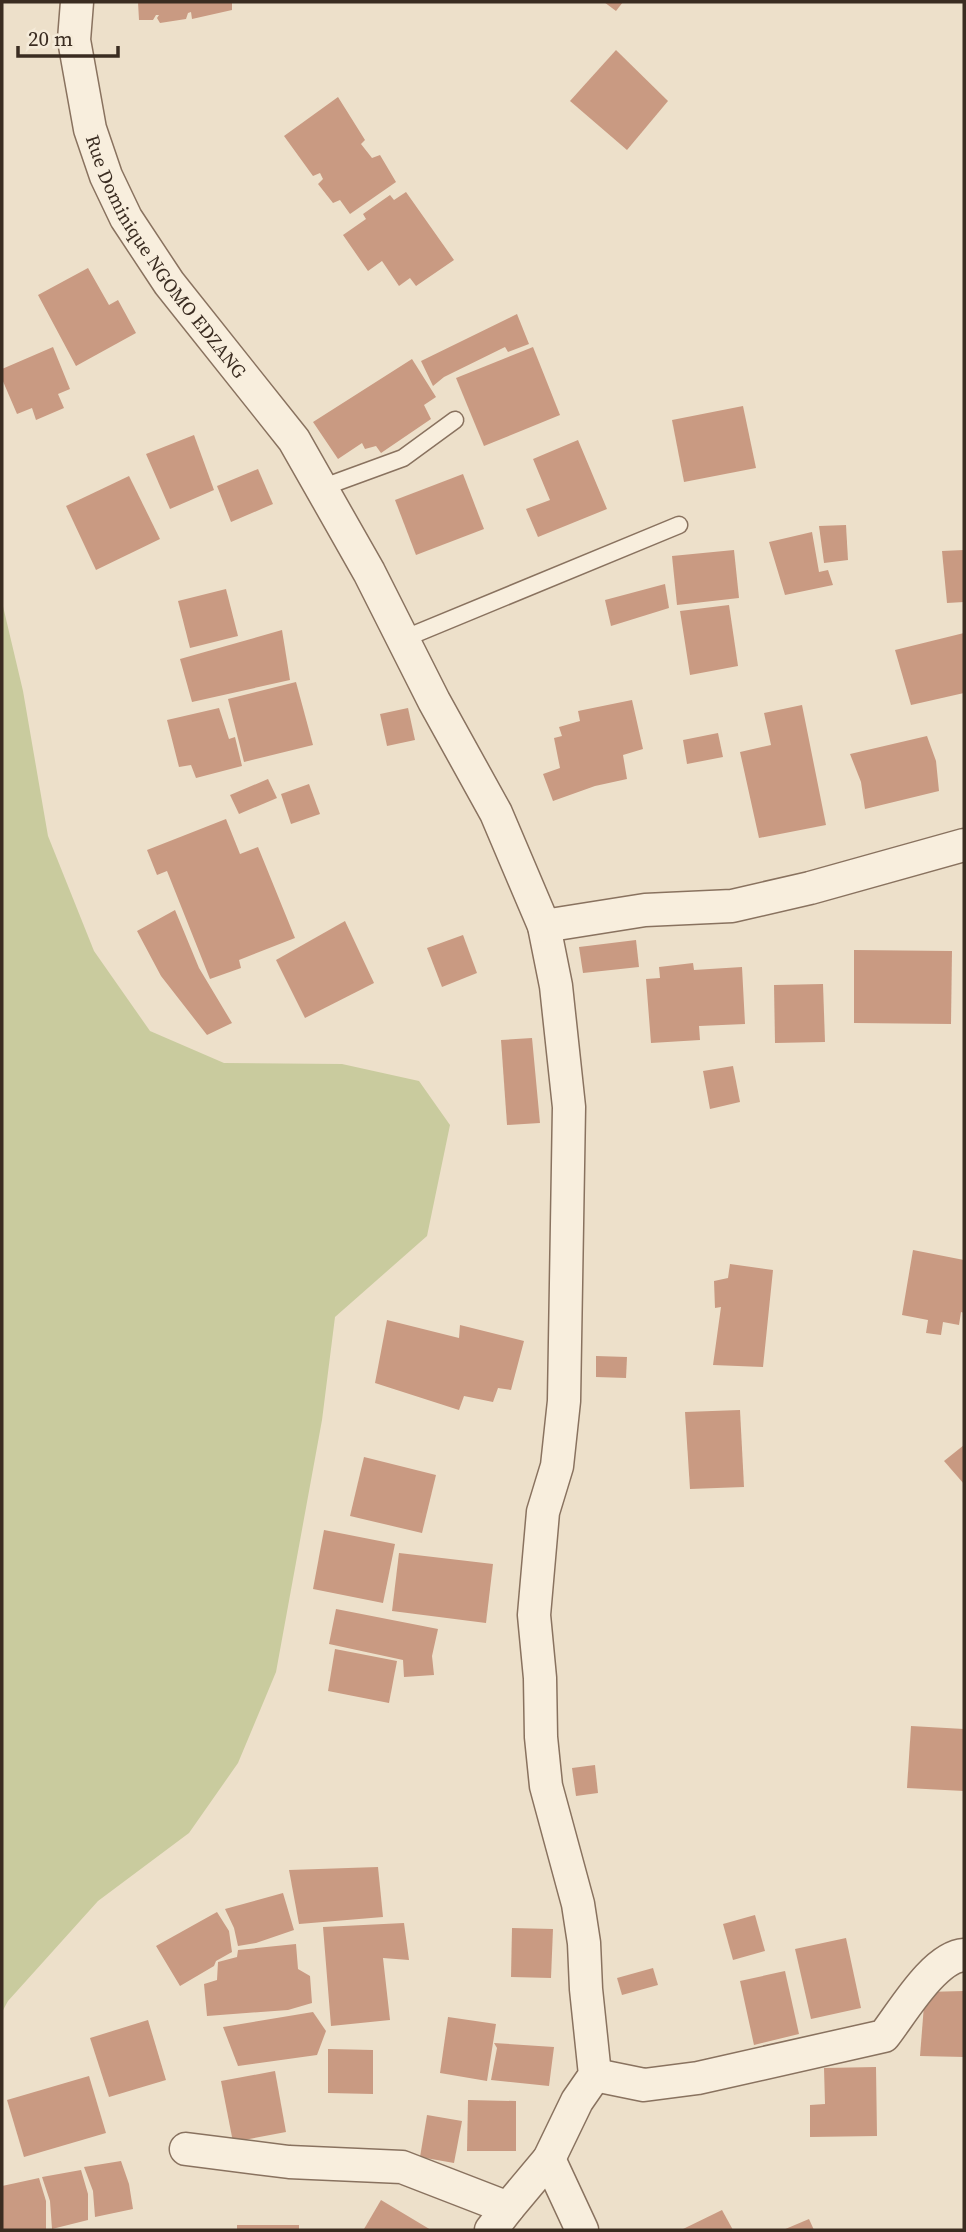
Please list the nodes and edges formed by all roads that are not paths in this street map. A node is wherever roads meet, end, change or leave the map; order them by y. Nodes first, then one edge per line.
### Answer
1 (77, 2) edge
2 (455, 420) dead end
3 (321, 488) junction
4 (679, 525) dead end
5 (403, 639) junction
6 (964, 845) edge
7 (544, 926) junction
8 (964, 1955) edge
9 (595, 2076) junction
10 (186, 2149) dead end
11 (549, 2159) junction
12 (499, 2219) edge
13 (582, 2230) edge

1 - 3 street, Rue Dominique NGOMO EDZANG
2 - 3 lane
3 - 5 street, Rue Dominique NGOMO EDZANG
4 - 5 lane
5 - 7 street, Rue Dominique NGOMO EDZANG
6 - 7 street
7 - 9 street, Rue Dominique NGOMO EDZANG
8 - 9 street
9 - 11 street
10 - 12 street
11 - 12 street
11 - 13 street

